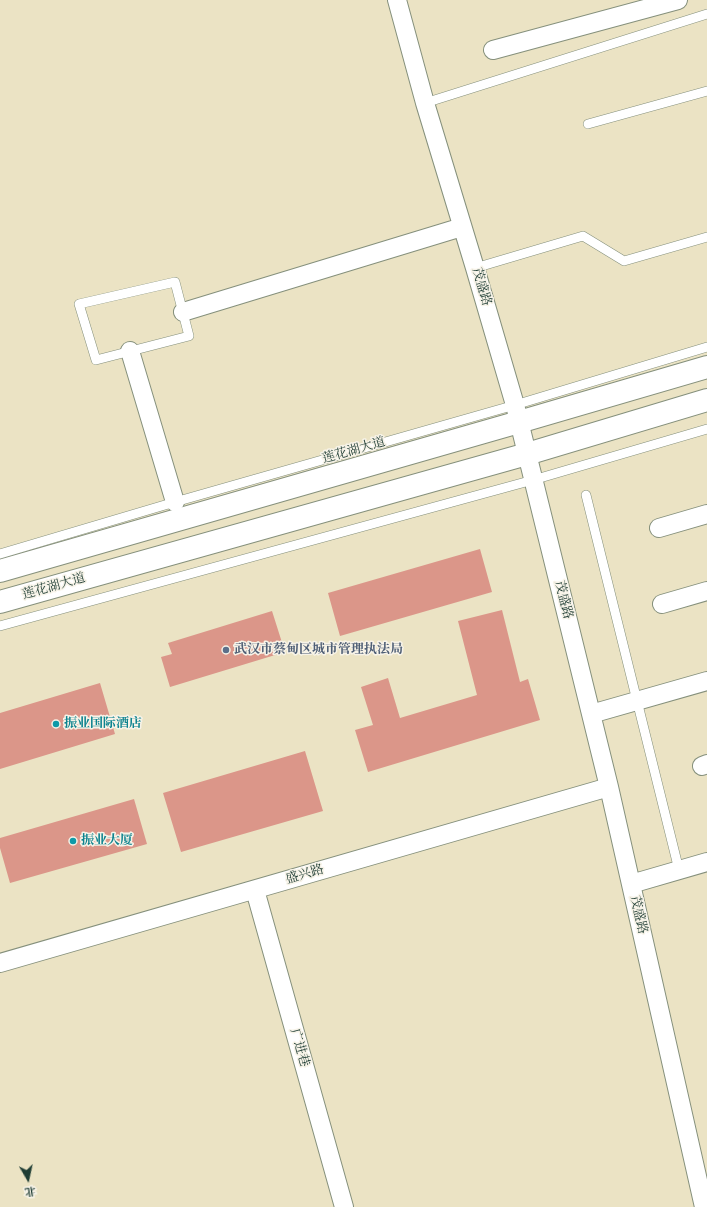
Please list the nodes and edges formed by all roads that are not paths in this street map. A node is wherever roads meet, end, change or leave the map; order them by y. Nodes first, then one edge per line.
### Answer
1 (397, 0) edge
2 (678, 0) edge
3 (707, 14) edge
4 (493, 50) dead end
5 (707, 90) edge
6 (425, 103) junction
7 (588, 124) dead end
8 (462, 227) junction
9 (707, 237) edge
10 (476, 268) junction
11 (183, 312) junction
12 (707, 347) edge
13 (130, 351) junction
14 (707, 367) edge
15 (707, 400) edge
16 (517, 414) junction
17 (707, 429) edge
18 (527, 454) junction
19 (533, 480) junction
20 (586, 495) dead end
21 (174, 502) junction
22 (707, 514) edge
23 (659, 528) dead end
24 (0, 554) edge
25 (0, 571) edge
26 (707, 591) edge
27 (0, 602) edge
28 (662, 604) dead end
29 (0, 626) edge
30 (707, 680) edge
31 (637, 701) junction
32 (591, 714) junction
33 (609, 787) junction
34 (707, 862) edge
35 (679, 870) junction
36 (631, 884) junction
37 (254, 890) junction
38 (0, 963) edge
39 (344, 1207) edge
40 (704, 1207) edge

1 - 6 street, 茂盛路
2 - 4 street
3 - 6 lane
5 - 7 lane
6 - 8 street, 茂盛路
8 - 10 street, 茂盛路
8 - 11 street
9 - 10 lane
10 - 16 street, 茂盛路
11 - 13 lane
11 - 13 lane
12 - 16 lane, 莲花湖大道
13 - 21 street
14 - 16 street, 莲花湖大道
15 - 18 street, 莲花湖大道
16 - 18 street, 茂盛路
16 - 21 lane, 莲花湖大道
16 - 25 street, 莲花湖大道
17 - 19 lane, 莲花湖大道
18 - 19 street, 茂盛路
18 - 27 street, 莲花湖大道
19 - 29 lane, 莲花湖大道
19 - 32 street, 茂盛路
20 - 31 lane
21 - 24 lane, 莲花湖大道
22 - 23 street
26 - 28 street
30 - 31 street
31 - 32 street
31 - 35 lane
32 - 33 street, 茂盛路
33 - 36 street, 茂盛路
33 - 37 street, 盛兴路
34 - 35 street
35 - 36 street
36 - 40 street, 茂盛路
37 - 38 street, 盛兴路
37 - 39 street, 广进巷

